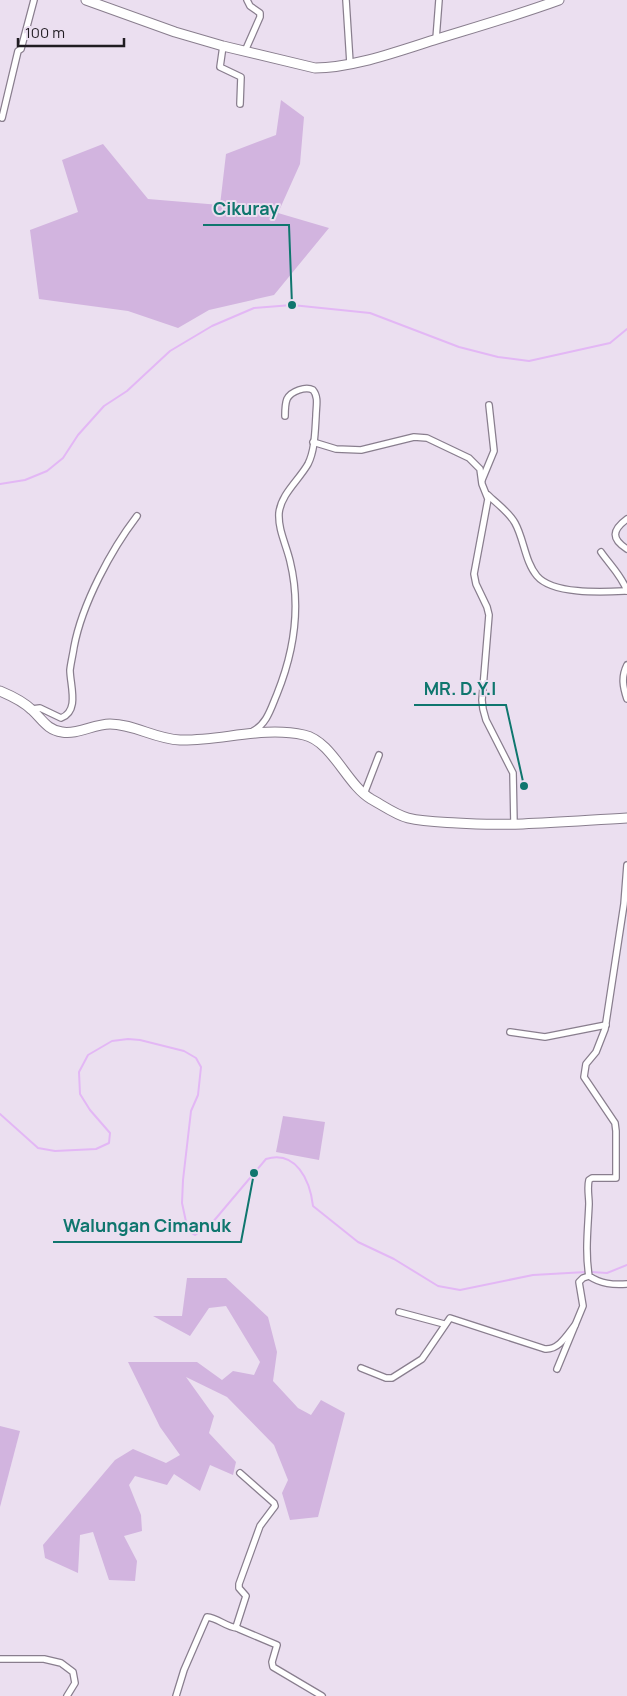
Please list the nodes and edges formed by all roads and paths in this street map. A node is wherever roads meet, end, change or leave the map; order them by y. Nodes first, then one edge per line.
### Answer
1 (34, 0) edge
2 (86, 0) edge
3 (247, 0) edge
4 (346, 0) edge
5 (439, 0) edge
6 (559, 0) edge
7 (436, 39) junction
8 (223, 46) junction
9 (245, 51) junction
10 (350, 63) junction
11 (240, 104) dead end
12 (2, 118) dead end
13 (489, 405) dead end
14 (284, 416) dead end
15 (314, 442) junction
16 (481, 482) junction
17 (487, 494) junction
18 (137, 516) dead end
19 (627, 519) edge
20 (627, 549) edge
21 (601, 552) dead end
22 (627, 591) edge
23 (627, 666) edge
24 (0, 690) edge
25 (627, 699) edge
26 (32, 710) junction
27 (246, 734) junction
28 (379, 755) dead end
29 (364, 794) junction
30 (627, 818) edge
31 (514, 824) junction
32 (627, 865) edge
33 (625, 904) edge
34 (606, 1026) junction
35 (510, 1032) dead end
36 (589, 1274) junction
37 (627, 1284) edge
38 (398, 1312) dead end
39 (444, 1324) junction
40 (575, 1325) junction
41 (361, 1368) dead end
42 (557, 1370) dead end
43 (240, 1473) dead end
44 (237, 1628) junction
45 (0, 1659) edge
46 (67, 1696) edge
47 (176, 1696) edge
48 (322, 1696) edge

1 - 12 street
2 - 8 main road
3 - 9 street
4 - 10 street
5 - 7 street
6 - 7 main road
7 - 10 main road
8 - 9 main road
8 - 11 street
9 - 10 main road
13 - 16 street
14 - 15 street
15 - 16 street
15 - 27 street
16 - 17 street
17 - 22 street
17 - 31 street
18 - 26 street
19 - 20 street
21 - 22 street
23 - 25 street
24 - 26 main road
26 - 27 main road
27 - 29 main road
28 - 29 street
29 - 31 main road
30 - 31 main road
32 - 33 street
33 - 34 street
34 - 35 street
34 - 36 street
36 - 37 street
36 - 40 street
38 - 39 street
39 - 40 street
39 - 41 street
40 - 42 street
43 - 44 street
44 - 47 street
44 - 48 street
45 - 46 street

